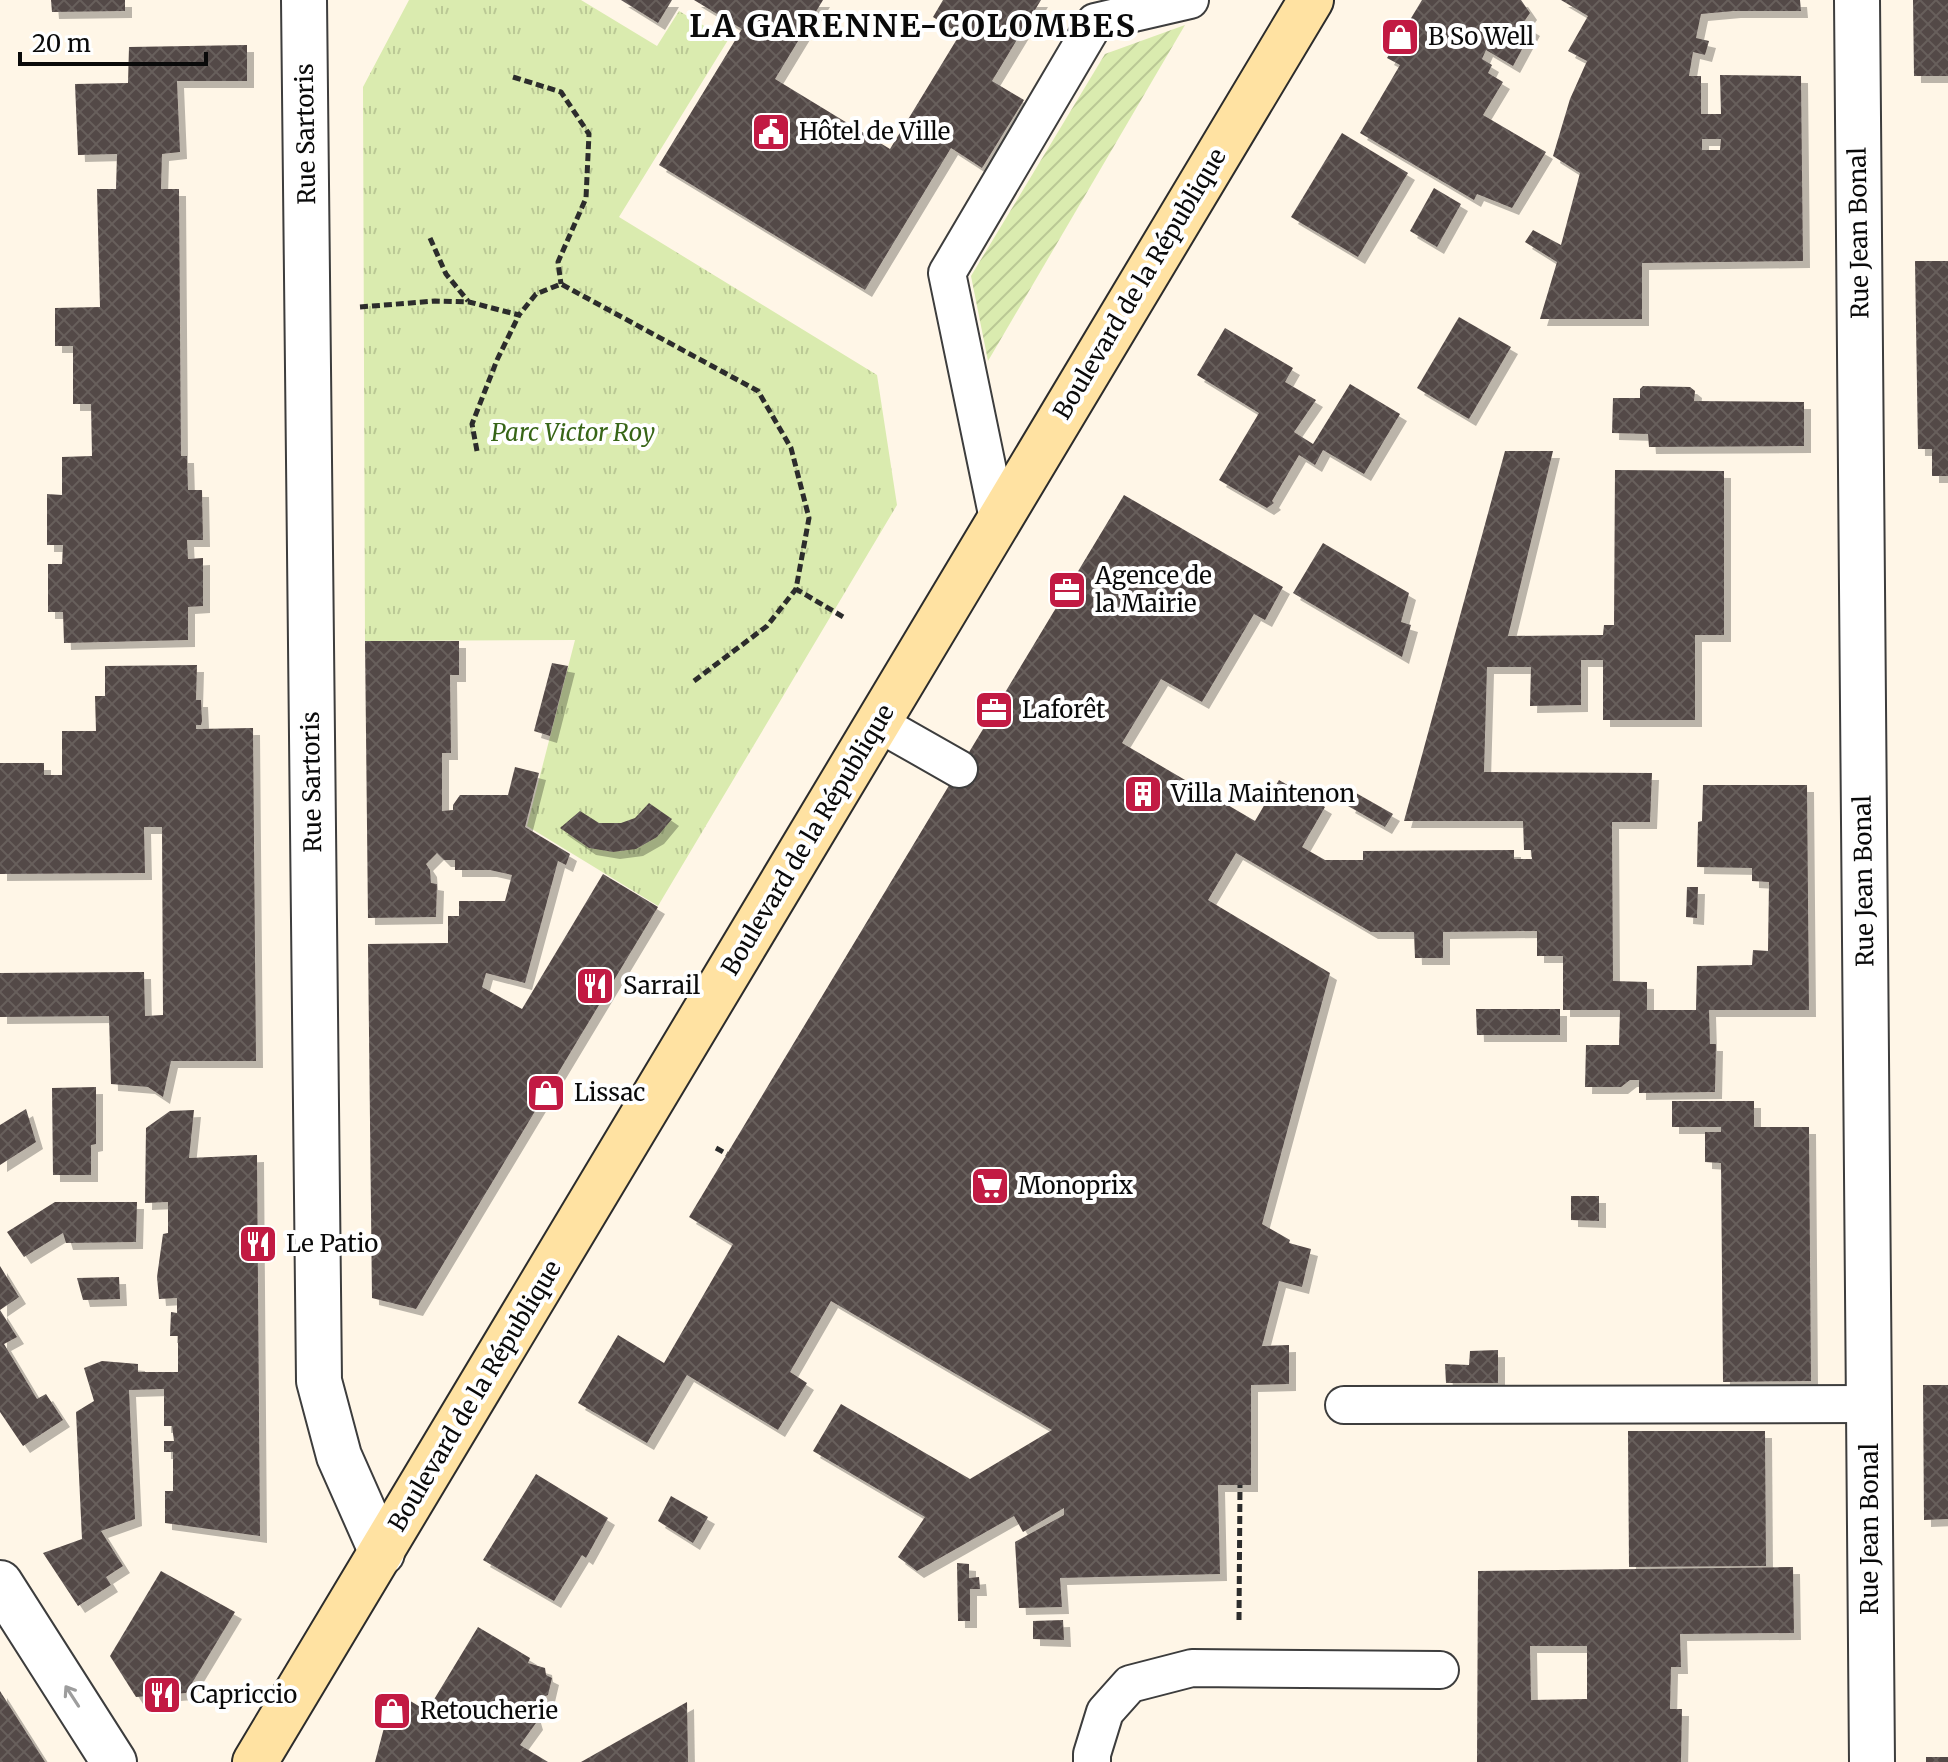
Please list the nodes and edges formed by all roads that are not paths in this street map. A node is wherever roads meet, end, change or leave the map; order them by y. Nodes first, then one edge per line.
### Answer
1 (304, 0) edge
2 (1190, 0) edge
3 (1311, 0) edge
4 (1857, 0) edge
5 (998, 519) junction
6 (878, 723) junction
7 (959, 769) dead end
8 (1869, 1404) junction
9 (1344, 1405) dead end
10 (382, 1553) junction
11 (0, 1583) edge
12 (1440, 1670) dead end
13 (114, 1762) edge
14 (255, 1762) edge
15 (1092, 1762) edge
16 (1872, 1762) edge

1 - 10 street, Rue Sartoris
2 - 5 lane
3 - 5 main road, Boulevard de la République
4 - 8 street, Rue Jean Bonal
5 - 6 main road, Boulevard de la République
6 - 7 lane
6 - 10 main road, Boulevard de la République
8 - 9 lane
8 - 16 street, Rue Jean Bonal
10 - 14 main road, Boulevard de la République
13 -> 11 street
12 - 15 lane

